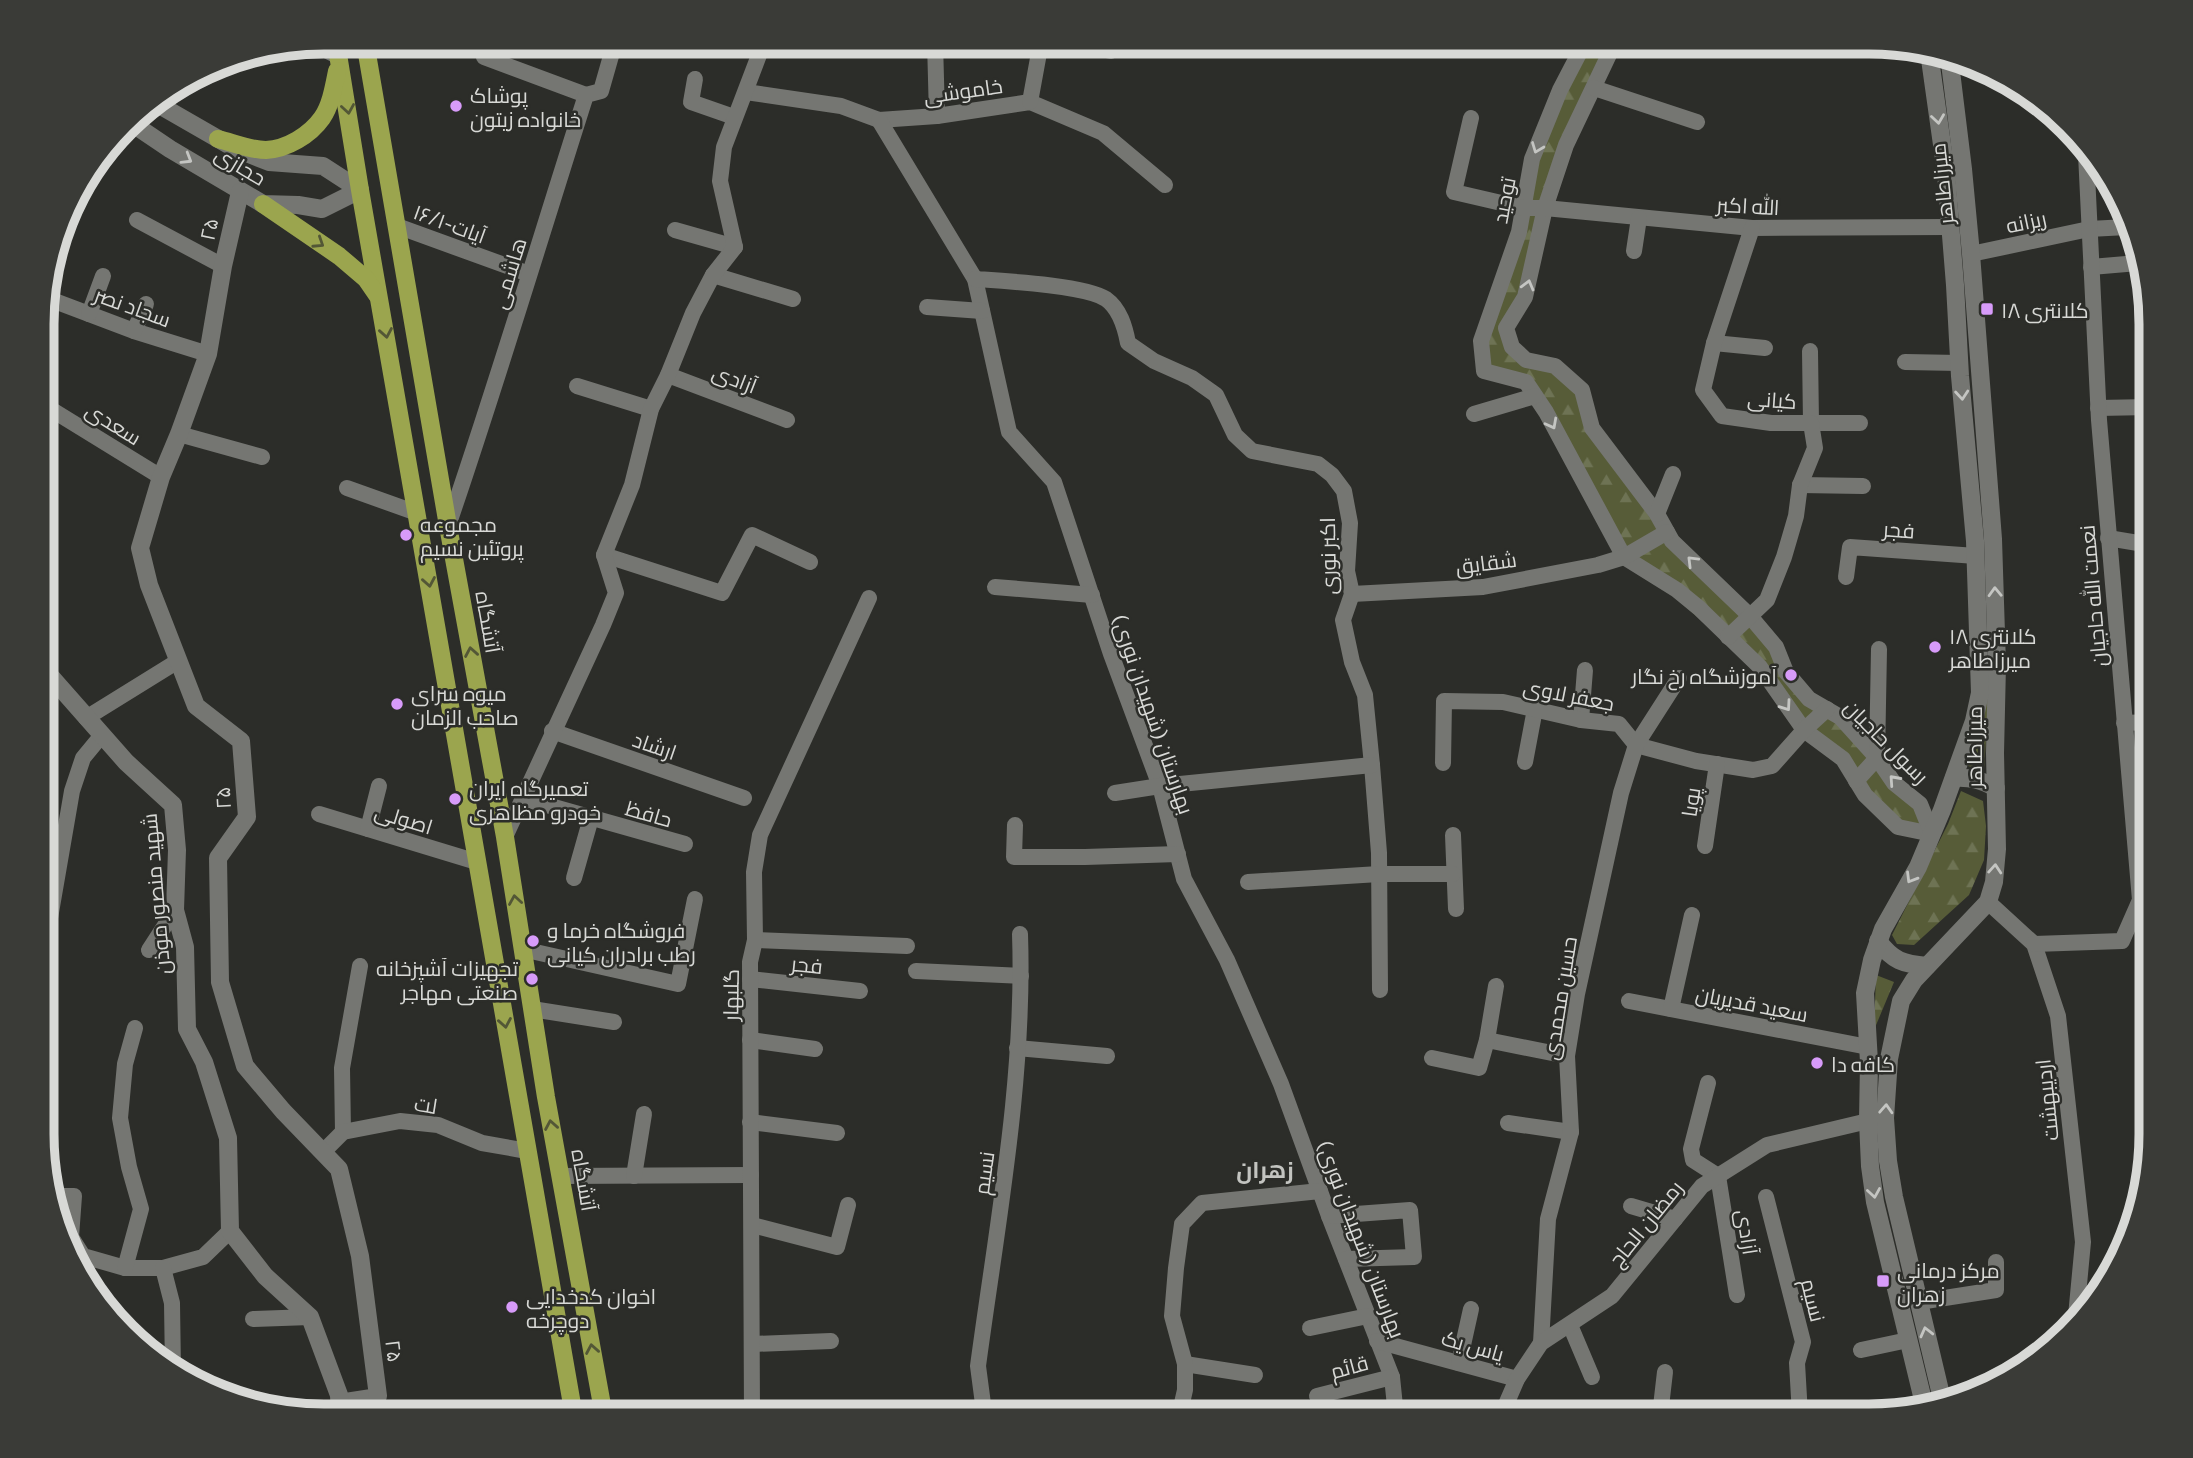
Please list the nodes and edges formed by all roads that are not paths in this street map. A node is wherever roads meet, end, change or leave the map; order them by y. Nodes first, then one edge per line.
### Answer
1 (338, 54) edge
2 (339, 54) edge
3 (367, 54) edge
4 (612, 54) edge
5 (760, 54) edge
6 (935, 54) edge
7 (1039, 54) edge
8 (1579, 54) edge
9 (1610, 54) edge
10 (484, 57) dead end
11 (1930, 61) edge
12 (1950, 67) edge
13 (695, 79) dead end
14 (1594, 88) junction
15 (746, 92) junction
16 (586, 95) junction
17 (1030, 103) junction
18 (1553, 107) junction
19 (163, 108) edge
20 (1581, 115) junction
21 (937, 116) junction
22 (734, 117) junction
23 (1471, 118) dead end
24 (879, 120) junction
25 (1698, 122) dead end
26 (139, 128) edge
27 (218, 139) junction
28 (2086, 165) edge
29 (1165, 185) dead end
30 (390, 188) junction
31 (360, 190) junction
32 (240, 192) junction
33 (262, 204) junction
34 (1523, 208) junction
35 (1545, 208) junction
36 (1639, 218) junction
37 (137, 220) dead end
38 (397, 226) junction
39 (1950, 227) junction
40 (2120, 227) edge
41 (1752, 229) junction
42 (2089, 229) junction
43 (675, 230) dead end
44 (735, 247) junction
45 (1634, 251) dead end
46 (1971, 254) junction
47 (2132, 263) edge
48 (223, 266) junction
49 (2091, 267) junction
50 (529, 274) junction
51 (713, 275) junction
52 (103, 276) dead end
53 (975, 279) junction
54 (793, 299) dead end
55 (381, 300) junction
56 (56, 301) edge
57 (146, 304) dead end
58 (927, 307) dead end
59 (982, 311) junction
60 (89, 314) junction
61 (134, 331) junction
62 (1714, 343) junction
63 (1512, 347) joint
64 (1765, 348) dead end
65 (1810, 351) dead end
66 (208, 354) junction
67 (1905, 362) dead end
68 (1959, 363) junction
69 (668, 375) junction
70 (577, 386) dead end
71 (1535, 396) junction
72 (2139, 407) edge
73 (2098, 408) junction
74 (651, 409) junction
75 (54, 411) edge
76 (1474, 414) dead end
77 (786, 420) dead end
78 (1811, 422) junction
79 (1860, 423) dead end
80 (179, 434) junction
81 (262, 457) dead end
82 (1673, 474) dead end
83 (161, 477) junction
84 (1800, 485) junction
85 (1863, 485) dead end
86 (347, 488) dead end
87 (417, 513) junction
88 (1657, 514) junction
89 (448, 526) junction
90 (1667, 532) junction
91 (2108, 538) junction
92 (2139, 543) edge
93 (604, 555) junction
94 (1976, 556) junction
95 (1624, 557) junction
96 (810, 562) dead end
97 (1846, 577) dead end
98 (1713, 583) junction
99 (995, 587) dead end
100 (1352, 594) junction
101 (1092, 595) junction
102 (869, 598) dead end
103 (1699, 608) junction
104 (1749, 615) junction
105 (1728, 636) junction
106 (1879, 649) dead end
107 (178, 661) junction
108 (1585, 670) dead end
109 (1679, 678) dead end
110 (54, 681) edge
111 (1535, 709) junction
112 (1827, 709) junction
113 (86, 718) junction
114 (1581, 720) junction
115 (2139, 722) edge
116 (2124, 723) junction
117 (1804, 730) junction
118 (552, 732) junction
119 (102, 735) junction
120 (1636, 745) junction
121 (1877, 758) junction
122 (1525, 762) dead end
123 (1443, 763) dead end
124 (1717, 764) junction
125 (1372, 765) junction
126 (1954, 778) junction
127 (1856, 781) junction
128 (380, 786) dead end
129 (1160, 786) junction
130 (1996, 788) junction
131 (1115, 793) dead end
132 (744, 798) dead end
133 (522, 799) junction
134 (319, 814) dead end
135 (591, 818) junction
136 (1015, 825) dead end
137 (368, 829) junction
138 (1932, 834) junction
139 (1452, 835) dead end
140 (505, 837) junction
141 (685, 844) dead end
142 (1705, 846) dead end
143 (1178, 854) junction
144 (54, 862) edge
145 (477, 862) junction
146 (1379, 874) junction
147 (1453, 874) junction
148 (574, 878) dead end
149 (1248, 883) dead end
150 (2139, 889) edge
151 (695, 899) dead end
152 (1988, 902) junction
153 (2139, 902) edge
154 (1456, 909) dead end
155 (175, 910) junction
156 (1692, 915) dead end
157 (1020, 934) dead end
158 (755, 940) junction
159 (1878, 942) junction
160 (2034, 944) junction
161 (907, 946) dead end
162 (522, 949) junction
163 (149, 950) dead end
164 (360, 966) dead end
165 (1927, 966) junction
166 (916, 971) dead end
167 (1021, 976) junction
168 (750, 979) junction
169 (1496, 986) dead end
170 (860, 990) dead end
171 (1380, 990) dead end
172 (1629, 1001) dead end
173 (532, 1009) junction
174 (1671, 1009) junction
175 (614, 1022) dead end
176 (135, 1028) dead end
177 (750, 1040) junction
178 (1487, 1040) junction
179 (1868, 1047) junction
180 (1017, 1048) junction
181 (815, 1049) dead end
182 (1107, 1056) dead end
183 (1567, 1056) junction
184 (1432, 1058) dead end
185 (1708, 1083) dead end
186 (644, 1114) dead end
187 (1868, 1121) junction
188 (750, 1122) junction
189 (1508, 1123) dead end
190 (343, 1132) junction
191 (1571, 1132) junction
192 (837, 1133) dead end
193 (323, 1152) junction
194 (527, 1152) junction
195 (751, 1175) junction
196 (561, 1176) junction
197 (634, 1176) junction
198 (1718, 1176) junction
199 (1320, 1191) junction
200 (61, 1196) edge
201 (1766, 1197) dead end
202 (848, 1205) dead end
203 (1631, 1206) dead end
204 (1329, 1216) junction
205 (1675, 1219) junction
206 (752, 1225) junction
207 (72, 1228) edge
208 (230, 1231) junction
209 (84, 1256) edge
210 (1346, 1259) junction
211 (1996, 1262) dead end
212 (125, 1268) junction
213 (163, 1268) junction
214 (1737, 1295) dead end
215 (1919, 1303) junction
216 (2077, 1306) edge
217 (1471, 1309) dead end
218 (1368, 1316) junction
219 (310, 1317) junction
220 (253, 1319) dead end
221 (1570, 1325) junction
222 (1310, 1328) dead end
223 (1908, 1340) junction
224 (831, 1341) dead end
225 (1377, 1341) junction
226 (1541, 1343) junction
227 (753, 1344) junction
228 (1861, 1350) dead end
229 (173, 1357) edge
230 (1458, 1363) junction
231 (1185, 1364) junction
232 (1665, 1372) dead end
233 (1255, 1375) dead end
234 (1392, 1377) junction
235 (1592, 1377) dead end
236 (1517, 1379) junction
237 (1941, 1394) edge
238 (378, 1396) joint
239 (1317, 1396) dead end
240 (1923, 1399) edge
241 (340, 1404) edge
242 (355, 1404) edge
243 (572, 1404) edge
244 (602, 1404) edge
245 (752, 1404) edge
246 (983, 1404) edge
247 (1182, 1404) edge
248 (1395, 1404) edge
249 (1506, 1404) edge
250 (1661, 1404) edge
251 (1799, 1404) edge

1 - 27 main road
2 -> 31 main road
3 - 30 main road, آتشگاه
4 - 16 street, هاشمی
5 - 15 street
6 - 21 street
7 - 17 street
8 - 18 street, توحید
9 - 14 street, توحید
10 - 16 street
11 -> 39 main road, میرزاطاهر
12 - 46 main road, میرزاطاهر
13 - 22 street
14 - 20 street, توحید
14 - 25 street
15 - 22 street
15 - 24 street, خاموشی
16 - 50 street, هاشمی
17 - 21 street, خاموشی
17 - 29 street, خاموشی
18 - 20 street
18 -> 34 street, توحید
19 - 27 main road, حجازی
20 - 35 street, توحید
21 - 24 street, خاموشی
22 - 44 street
23 - 34 street, الله اکبر
24 - 53 street, بهارستان (شهیدان نوری)
26 -> 32 main road, حجازی
27 - 31 main road, حجازی
28 - 42 street, نعمت الله حاجیان
30 - 31 main road
30 - 38 main road, آتشگاه
31 - 33 main road, حجازی
31 - 55 main road
32 - 33 main road, حجازی
32 - 48 main road, ۲۵
33 -> 55 main road
34 - 35 street, الله اکبر
34 - 71 street, توحید
35 - 36 street, الله اکبر
63 -> 35 street, توحید
36 - 41 street, الله اکبر
36 - 45 street
37 - 48 street
38 - 50 street, ۱۶/۱-آیات
38 - 89 main road, آتشگاه
39 - 41 street, الله اکبر
39 - 68 main road, میرزاطاهر
40 - 42 street, ریزانه
41 - 62 street, کیانی
42 - 46 street, ریزانه
42 - 49 street, نعمت الله حاجیان
43 - 44 street
44 - 51 street
130 -> 46 main road, میرزاطاهر
47 - 49 street
48 - 66 main road, ۲۵
49 - 73 street, نعمت الله حاجیان
50 - 89 street, هاشمی
51 - 54 street
51 - 69 street
52 - 60 street
53 - 59 street, بهارستان (شهیدان نوری)
53 - 100 street, اکبر نوری
55 -> 87 main road
56 - 60 street, سجاد نصر
57 - 61 street
58 - 59 street
59 - 101 street, بهارستان (شهیدان نوری)
60 - 61 street, سجاد نصر
61 - 66 street, سجاد نصر
62 - 64 street
62 - 78 street, کیانی
63 - 88 street, رسول حاجیان
65 - 78 street
66 - 80 main road, ۲۵
67 - 68 street
68 -> 94 main road, میرزاطاهر
69 - 74 street
69 - 77 street, آزادی
70 - 74 street
71 - 76 street
71 -> 95 street
72 - 73 street
73 - 91 street, نعمت الله حاجیان
74 - 93 street
75 - 83 street, سعدی
78 - 79 street
78 - 84 street, کیانی
80 - 81 street
80 - 83 main road, ۲۵
82 - 88 street
83 - 107 main road, ۲۵
84 - 85 street
84 - 104 street, کیانی
86 - 87 street
87 -> 145 main road
88 - 90 street, رسول حاجیان
140 -> 89 main road, آتشگاه
90 - 95 street, شقایق
98 -> 90 street, رسول حاجیان
91 - 92 street
91 - 116 street, نعمت الله حاجیان
93 - 96 street
93 - 118 street
94 - 97 street, فجر
94 - 126 main road, میرزاطاهر
95 - 100 street, شقایق
95 - 103 street
98 - 103 street
98 - 104 street, رسول حاجیان
99 - 101 street
100 - 125 street, اکبر نوری
101 - 129 street, بهارستان (شهیدان نوری)
102 - 158 street, گلبهار
103 - 105 street
104 - 105 street, کیانی
104 - 112 street, رسول حاجیان
105 -> 117 street
106 - 121 street
107 - 113 street
107 - 193 main road, ۲۵
108 - 114 street
109 - 120 street, حسین محمدی
110 - 113 main road, شهید منصور موذن
111 - 114 street, جعفر لاوی
111 - 122 street
111 - 123 street, جعفر لاوی
112 - 117 street
112 - 121 street, رسول حاجیان
113 - 119 main road, شهید منصور موذن
114 - 120 street, جعفر لاوی
115 - 116 street
116 - 150 street, نعمت الله حاجیان
117 - 124 street, جعفر لاوی
117 - 127 street
118 - 132 street, ارشاد
118 - 133 street
119 - 144 street
119 - 155 main road, شهید منصور موذن
120 - 124 street, جعفر لاوی
120 - 183 street, حسین محمدی
121 - 127 street
138 -> 121 street, رسول حاجیان
124 - 142 street, پویا
125 - 129 street
125 - 146 street, اکبر نوری
126 - 130 main road
126 - 138 main road, میرزاطاهر
127 - 138 street
128 - 137 street
129 - 131 street
129 - 143 street, بهارستان (شهیدان نوری)
152 -> 130 main road, میرزاطاهر
133 - 135 street, حافظ
133 - 140 street
134 - 137 street, اصولی
135 - 141 street, حافظ
135 - 148 street
136 - 143 street
137 - 145 street, اصولی
138 -> 159 main road, میرزاطاهر
139 - 147 street
162 -> 140 main road, آتشگاه
143 - 199 street, بهارستان (شهیدان نوری)
145 -> 194 main road
146 - 147 street
146 - 149 street
146 - 171 street, اکبر نوری
147 - 154 street
151 - 162 street
152 - 160 street, اردیبهشت
152 - 165 main road
153 - 160 street, نعمت الله حاجیان
155 - 163 street
155 - 208 main road, شهید منصور موذن
156 - 174 street
157 - 167 street, نسیم
158 - 161 street
158 - 168 street, گلبهار
159 - 165 main road
159 - 179 main road, میرزاطاهر
160 - 216 street, اردیبهشت
162 - 173 main road, آتشگاه
164 - 190 street
215 -> 165 main road
166 - 167 street
167 - 180 street, نسیم
168 - 170 street, فجر
168 - 177 street, گلبهار
169 - 178 street
172 - 174 street, سعید قدیریان
173 - 175 street
196 -> 173 main road, آتشگاه
174 - 179 street, سعید قدیریان
176 - 212 street
177 - 181 street
177 - 188 street, گلبهار
178 - 183 street
178 - 184 street
179 - 187 main road, میرزاطاهر
180 - 182 street
180 - 246 street, نسیم
183 - 191 street, حسین محمدی
185 - 198 street
186 - 197 street
187 - 198 street, رمضان الحاج
187 -> 223 main road, میرزاطاهر
188 - 192 street
188 - 195 street, گلبهار
189 - 191 street
190 - 193 street
190 - 194 street, لت
191 - 226 street, حسین محمدی
193 - 238 main road, ۲۵
194 - 243 main road
195 - 197 street
195 - 206 street, گلبهار
196 - 197 street
244 -> 196 main road, آتشگاه
198 - 205 street, رمضان الحاج
198 - 214 street, آزادی
199 - 204 street, بهارستان (شهیدان نوری)
199 - 231 street
200 - 207 street
201 - 251 street, نسیم
202 - 206 street
203 - 205 street
204 - 210 street, بهارستان (شهیدان نوری)
204 - 210 street
205 - 221 street, رمضان الحاج
206 - 227 street, گلبهار
208 - 213 street
208 - 219 main road
209 - 212 street
210 - 218 street, بهارستان (شهیدان نوری)
211 - 215 street
212 - 213 street
213 - 229 street
237 -> 215 main road
217 - 230 street
218 - 222 street
218 - 225 street, بهارستان (شهیدان نوری)
219 - 220 street
219 - 241 main road
221 - 226 street, رمضان الحاج
221 - 235 street
223 - 228 street
223 - 240 main road, میرزاطاهر
224 - 227 street
225 - 230 street, یاس یک
225 - 234 street, بهارستان (شهیدان نوری)
226 - 236 street, رمضان الحاج
227 - 245 street, گلبهار
230 - 236 street, یاس یک
231 - 233 street
231 - 247 street
232 - 250 street
234 - 239 street, قائم
234 - 248 street, بهارستان (شهیدان نوری)
236 - 249 street, رمضان الحاج
238 - 242 street

